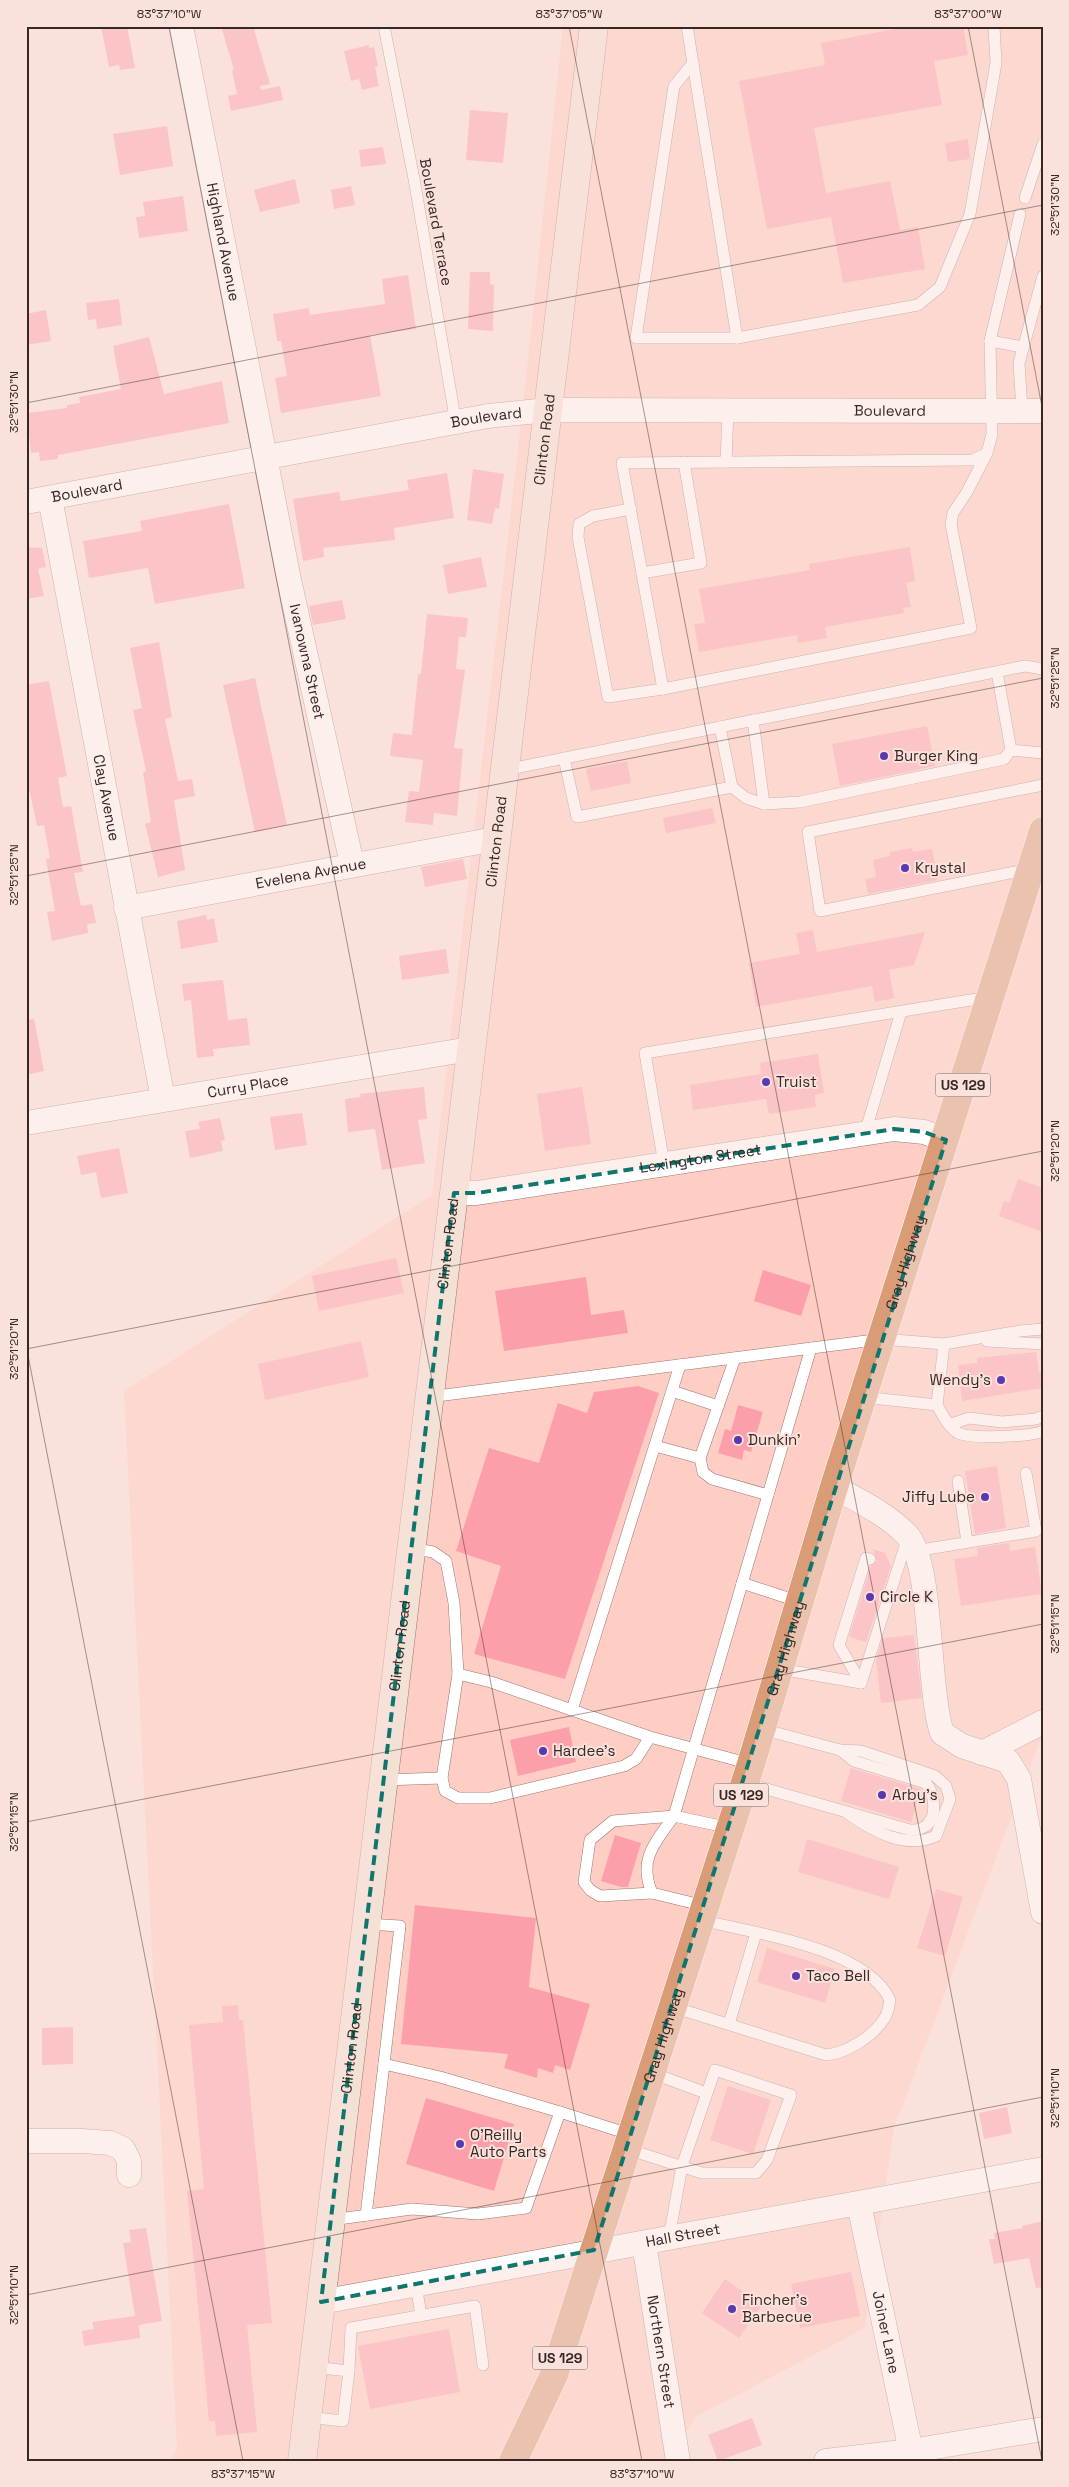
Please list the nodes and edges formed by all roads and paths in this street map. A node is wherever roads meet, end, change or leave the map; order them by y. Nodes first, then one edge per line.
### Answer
1 (182, 26) edge
2 (384, 26) edge
3 (594, 26) edge
4 (687, 26) edge
5 (994, 26) edge
6 (692, 63) junction
7 (1043, 144) edge
8 (1026, 198) dead end
9 (1020, 214) dead end
10 (1043, 276) edge
11 (737, 338) junction
12 (990, 342) junction
13 (1023, 347) junction
14 (548, 410) junction
15 (728, 410) junction
16 (992, 411) junction
17 (1032, 411) edge
18 (456, 422) junction
19 (987, 453) junction
20 (265, 458) junction
21 (684, 462) junction
22 (726, 462) junction
23 (50, 498) junction
24 (26, 502) edge
25 (630, 509) junction
26 (642, 573) junction
27 (1043, 669) edge
28 (997, 672) junction
29 (663, 689) junction
30 (753, 720) junction
31 (720, 727) junction
32 (1011, 750) junction
33 (1043, 753) edge
34 (564, 758) junction
35 (504, 770) junction
36 (1043, 785) edge
37 (732, 787) junction
38 (764, 804) junction
39 (1043, 831) edge
40 (495, 838) junction
41 (352, 864) junction
42 (1031, 869) junction
43 (126, 908) junction
44 (990, 997) junction
45 (900, 1012) junction
46 (470, 1049) junction
47 (163, 1098) junction
48 (26, 1123) edge
49 (865, 1133) junction
50 (946, 1140) junction
51 (664, 1164) junction
52 (454, 1193) junction
53 (1043, 1329) edge
54 (882, 1339) junction
55 (971, 1340) junction
56 (944, 1344) junction
57 (1043, 1344) edge
58 (811, 1348) junction
59 (736, 1358) junction
60 (680, 1365) junction
61 (672, 1391) junction
62 (429, 1397) junction
63 (863, 1397) junction
64 (937, 1405) junction
65 (718, 1406) junction
66 (1043, 1416) edge
67 (949, 1425) junction
68 (1043, 1431) edge
69 (654, 1446) junction
70 (700, 1458) junction
71 (1026, 1473) dead end
72 (958, 1482) dead end
73 (834, 1487) junction
74 (768, 1495) junction
75 (968, 1542) junction
76 (911, 1544) junction
77 (411, 1548) junction
78 (870, 1559) dead end
79 (742, 1584) junction
80 (800, 1602) junction
81 (780, 1669) junction
82 (458, 1674) junction
83 (861, 1683) junction
84 (572, 1710) junction
85 (1043, 1722) edge
86 (761, 1729) junction
87 (650, 1736) junction
88 (693, 1748) junction
89 (982, 1753) junction
90 (748, 1773) junction
91 (442, 1778) junction
92 (382, 1780) junction
93 (674, 1816) junction
94 (730, 1828) junction
95 (652, 1893) junction
96 (1043, 1912) edge
97 (703, 1913) junction
98 (365, 1924) junction
99 (756, 1933) junction
100 (673, 2007) junction
101 (729, 2024) junction
102 (384, 2064) junction
103 (651, 2073) junction
104 (706, 2094) junction
105 (560, 2112) junction
106 (26, 2141) edge
107 (629, 2142) junction
108 (682, 2166) junction
109 (1043, 2169) edge
110 (129, 2175) dead end
111 (859, 2204) junction
112 (366, 2215) junction
113 (331, 2220) junction
114 (669, 2238) junction
115 (644, 2243) junction
116 (594, 2250) junction
117 (416, 2284) junction
118 (321, 2302) junction
119 (421, 2316) junction
120 (483, 2365) dead end
121 (313, 2367) junction
122 (349, 2371) junction
123 (308, 2417) junction
124 (1043, 2429) edge
125 (912, 2456) edge
126 (302, 2461) edge
127 (513, 2461) edge
128 (678, 2461) edge
129 (826, 2461) edge

1 - 20 street, Highland Avenue
2 - 18 lane, Boulevard Terrace
3 - 14 street, Clinton Road
4 - 6 lane
5 - 11 lane
6 - 11 lane
6 - 11 lane
7 - 8 lane
9 - 12 lane
10 - 13 lane
12 - 13 lane
12 - 16 lane
13 - 17 lane
14 - 15 street, Boulevard
14 - 18 street, Boulevard
14 - 35 street, Clinton Road
15 - 16 street, Boulevard
15 - 22 lane
16 - 17 street, Boulevard
16 - 19 lane
18 - 20 street, Boulevard
19 - 22 lane
19 - 29 lane
20 - 23 street, Boulevard
20 - 41 street, Ivanowna Street
21 - 22 lane
21 - 25 lane
21 - 26 lane
23 - 24 street, Boulevard
23 - 43 street, Clay Avenue
25 - 26 lane
25 - 29 lane
26 - 29 lane
27 - 28 lane
28 - 30 lane
28 - 32 lane
30 - 31 lane
30 - 38 lane
31 - 34 lane
31 - 37 lane
32 - 33 lane
32 - 38 lane
34 - 35 lane
34 - 37 lane
35 - 40 street, Clinton Road
36 - 42 lane
37 - 38 lane
39 - 42 highway, Gray Highway / US 129
40 - 41 street, Evelena Avenue
40 - 46 street, Clinton Road
41 - 43 street, Evelena Avenue
42 - 44 highway, Gray Highway / US 129
43 - 47 street, Clay Avenue
44 - 45 lane
44 - 50 highway, Gray Highway / US 129
45 - 49 lane
45 - 51 lane
46 - 47 street, Curry Place
46 - 52 street, Clinton Road
47 - 48 street, Curry Place
49 - 50 street, Lexington Street
49 - 51 street, Lexington Street
50 - 54 highway, Gray Highway / US 129
51 - 52 street, Lexington Street
52 - 62 street, Clinton Road
53 - 55 lane
54 - 56 lane
54 - 58 lane
54 - 63 highway, Gray Highway / US 129
55 - 56 lane
55 - 57 lane
56 - 64 lane
58 - 59 lane
58 - 74 lane
59 - 60 lane
59 - 65 lane
60 - 61 lane
60 - 62 lane
61 - 65 lane
61 - 69 lane
62 - 77 street, Clinton Road
63 - 64 lane
63 - 73 highway, Gray Highway / US 129
64 - 67 lane
65 - 70 lane
66 - 67 lane
67 - 68 lane
69 - 70 lane
69 - 84 lane
70 - 74 lane
71 - 75 lane
72 - 75 lane
73 - 76 street
73 - 80 highway, Gray Highway / US 129
74 - 79 lane
75 - 76 lane
76 - 83 lane
76 - 89 street
77 - 82 lane
77 - 92 street, Clinton Road
78 - 83 lane
79 - 80 lane
79 - 88 lane
80 - 81 highway, Gray Highway / US 129
81 - 83 lane
81 - 86 highway, Gray Highway / US 129
82 - 84 lane
82 - 91 lane
84 - 87 lane
85 - 89 street
86 - 90 highway, Gray Highway / US 129
86 - 90 lane
87 - 88 lane
87 - 91 lane
88 - 90 lane
88 - 93 lane
89 - 96 street
90 - 94 highway, Gray Highway / US 129
91 - 92 lane
92 - 98 street, Clinton Road
93 - 94 lane
93 - 95 lane
93 - 95 lane
94 - 97 highway, Gray Highway / US 129
95 - 97 lane
97 - 99 lane
97 - 100 highway, Gray Highway / US 129
98 - 102 lane
98 - 113 street, Clinton Road
99 - 101 lane
99 - 101 lane
100 - 101 lane
100 - 103 highway, Gray Highway / US 129
102 - 105 lane
102 - 112 lane
103 - 104 lane
103 - 107 highway, Gray Highway / US 129
104 - 108 lane
104 - 108 lane
105 - 107 lane
105 - 112 lane
106 - 110 street
107 - 108 lane
107 - 116 highway, Gray Highway / US 129
108 - 114 lane
109 - 111 street, Hall Street
111 - 114 street, Hall Street
111 - 125 street, Joiner Lane
112 - 113 lane
113 - 118 street, Clinton Road
114 - 115 street, Hall Street
115 - 116 street, Hall Street
115 - 128 street, Northern Street
116 - 117 street, Hall Street
116 - 127 highway, Gray Highway / US 129
117 - 118 street, Hall Street
117 - 119 lane
118 - 121 street, Clinton Road
119 - 120 lane
119 - 122 lane
121 - 122 lane
121 - 123 street, Clinton Road
122 - 123 lane
123 - 126 street, Clinton Road
124 - 125 street
125 - 129 street

